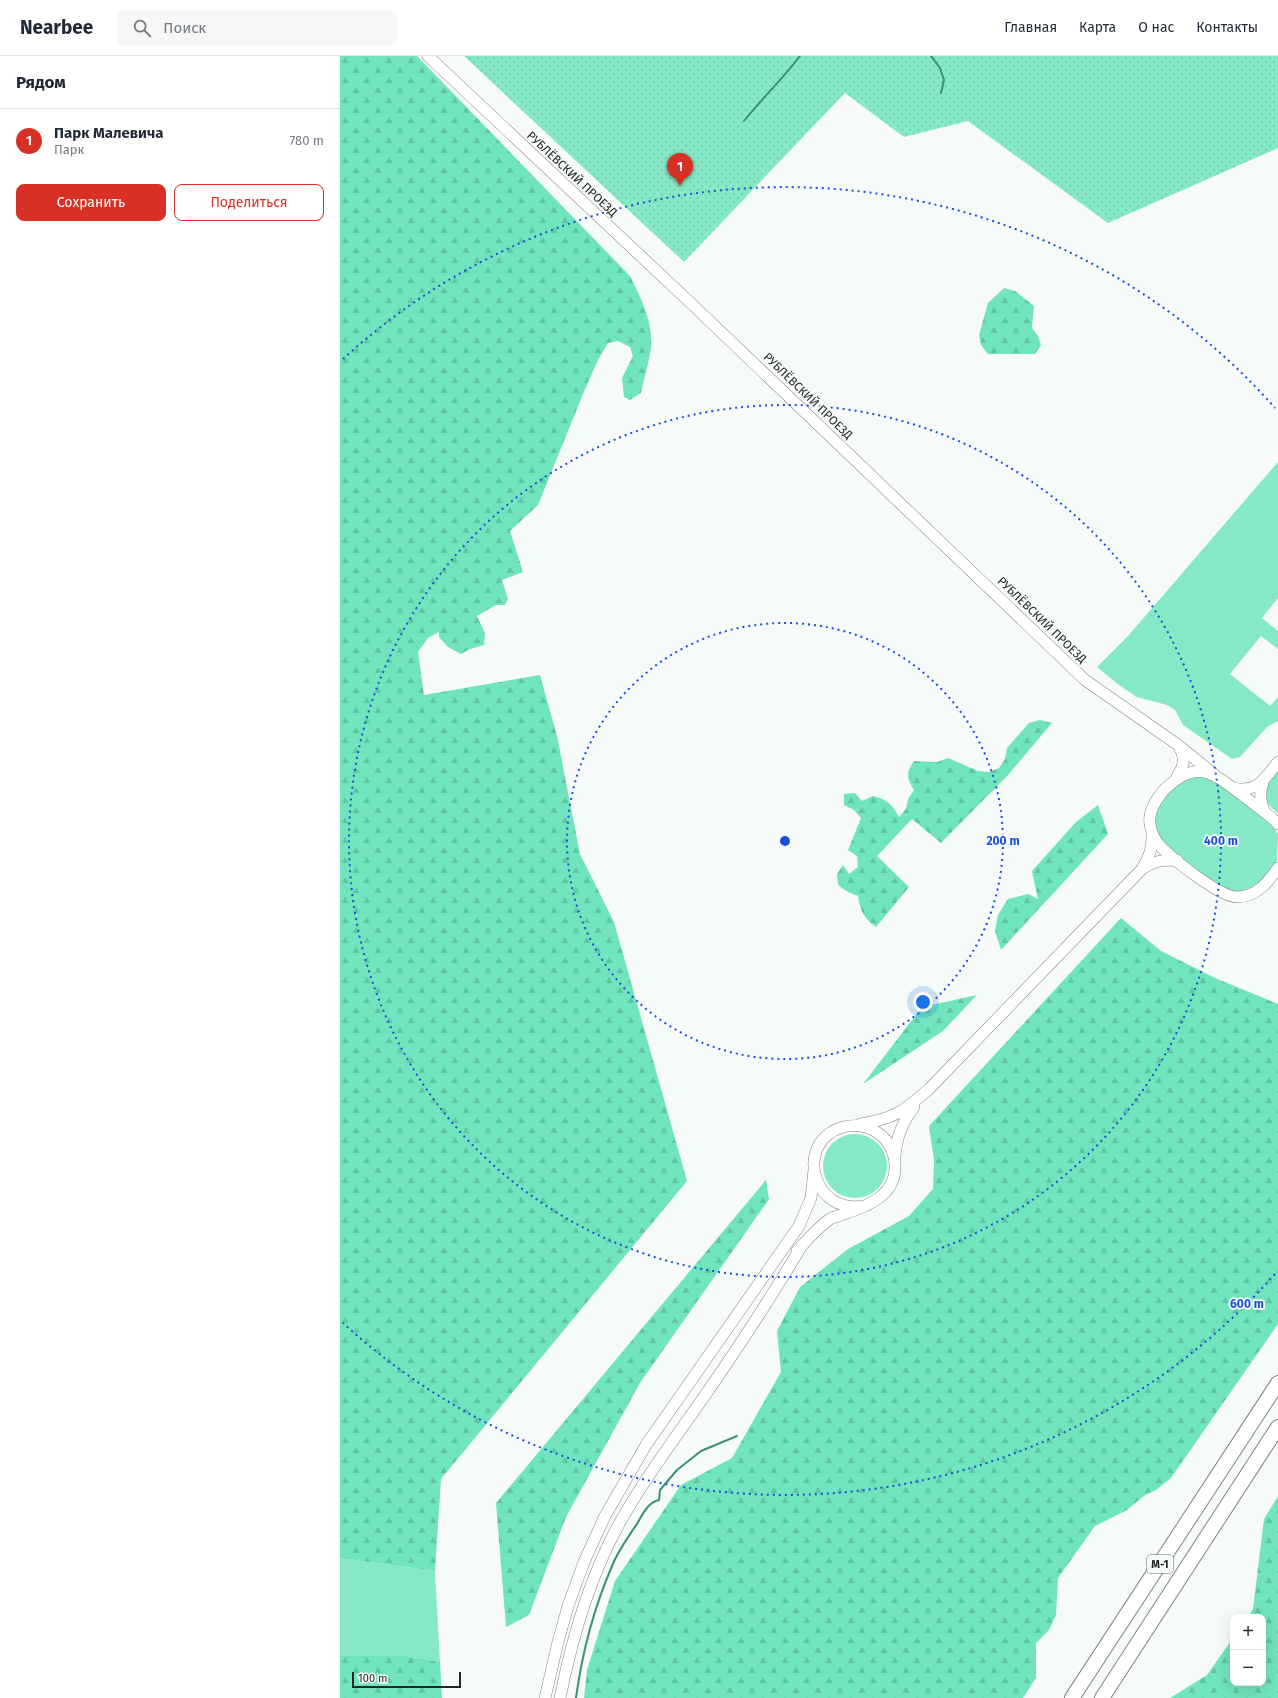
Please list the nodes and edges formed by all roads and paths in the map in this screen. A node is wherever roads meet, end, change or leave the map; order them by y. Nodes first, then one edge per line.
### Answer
1 (428, 56) edge
2 (1178, 745) junction
3 (1278, 762) edge
4 (1215, 775) junction
5 (1176, 779) junction
6 (1264, 779) junction
7 (1232, 788) junction
8 (1265, 813) junction
9 (1278, 824) edge
10 (1152, 834) junction
11 (1176, 860) junction
12 (1278, 868) edge
13 (1142, 869) junction
14 (929, 1089) junction
15 (848, 1126) junction
16 (814, 1170) junction
17 (895, 1170) junction
18 (868, 1205) junction
19 (801, 1246) junction
20 (734, 1320) junction
21 (1278, 1383) edge
22 (1278, 1427) edge
23 (545, 1698) edge
24 (560, 1698) edge
25 (1072, 1698) edge
26 (1102, 1698) edge

1 - 2 street, РУБЛЁВСКИЙ ПРОЕЗД
2 - 4 street, РУБЛЁВСКИЙ ПРОЕЗД
2 - 5 street
3 - 6 street
4 - 5 street
4 - 7 street, РУБЛЁВСКИЙ ПРОЕЗД
5 - 10 street
6 - 7 street
6 - 8 street
7 - 8 street, РУБЛЁВСКИЙ ПРОЕЗД
8 - 9 street, РУБЛЁВСКИЙ ПРОЕЗД
10 - 11 street
10 - 13 street
11 - 12 street
11 - 13 street
13 - 14 street
14 - 15 street
14 - 17 street
15 - 16 street
15 - 17 street
16 - 18 street
16 - 20 street
17 - 18 street
18 - 19 street
19 - 20 street
19 - 24 street
20 - 23 street
21 - 25 highway, М-1
22 - 26 highway, М-1

